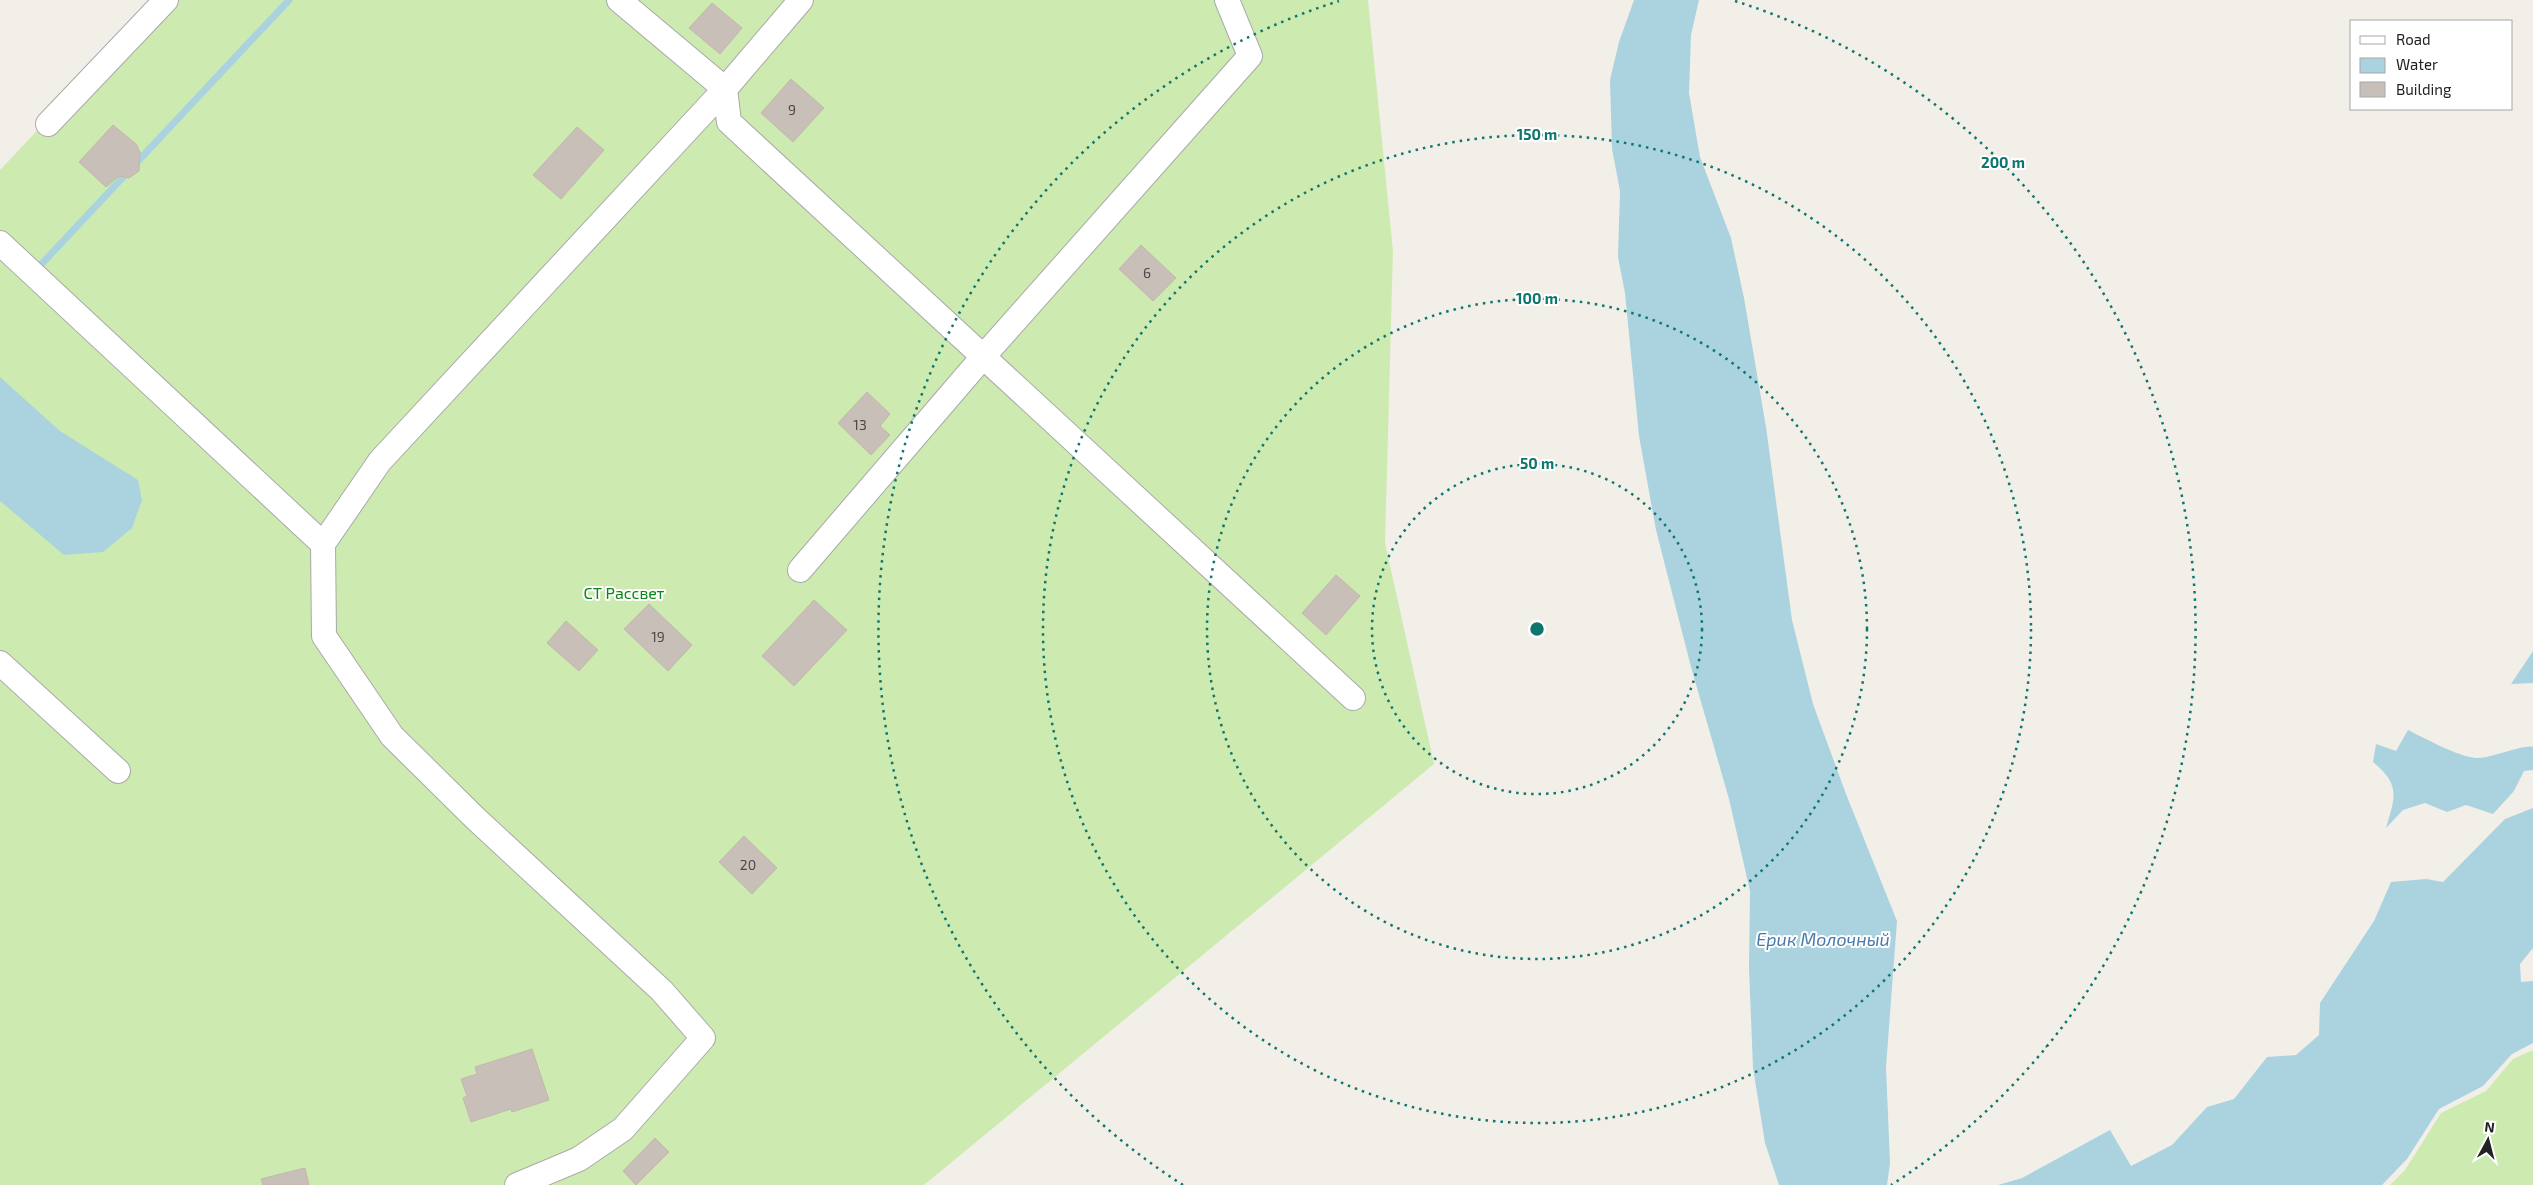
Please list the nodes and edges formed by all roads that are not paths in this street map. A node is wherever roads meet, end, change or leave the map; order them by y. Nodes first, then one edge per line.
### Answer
1 (166, 0) edge
2 (619, 0) edge
3 (801, 0) edge
4 (1226, 0) edge
5 (725, 89) junction
6 (48, 124) dead end
7 (0, 243) edge
8 (982, 358) junction
9 (324, 544) junction
10 (800, 570) dead end
11 (0, 663) edge
12 (1353, 698) dead end
13 (118, 771) dead end
14 (517, 1185) edge

1 - 6 street
2 - 5 street
3 - 5 street
4 - 8 street
5 - 8 street
5 - 9 street
7 - 9 street
8 - 10 street
8 - 12 street
9 - 14 street
11 - 13 street

